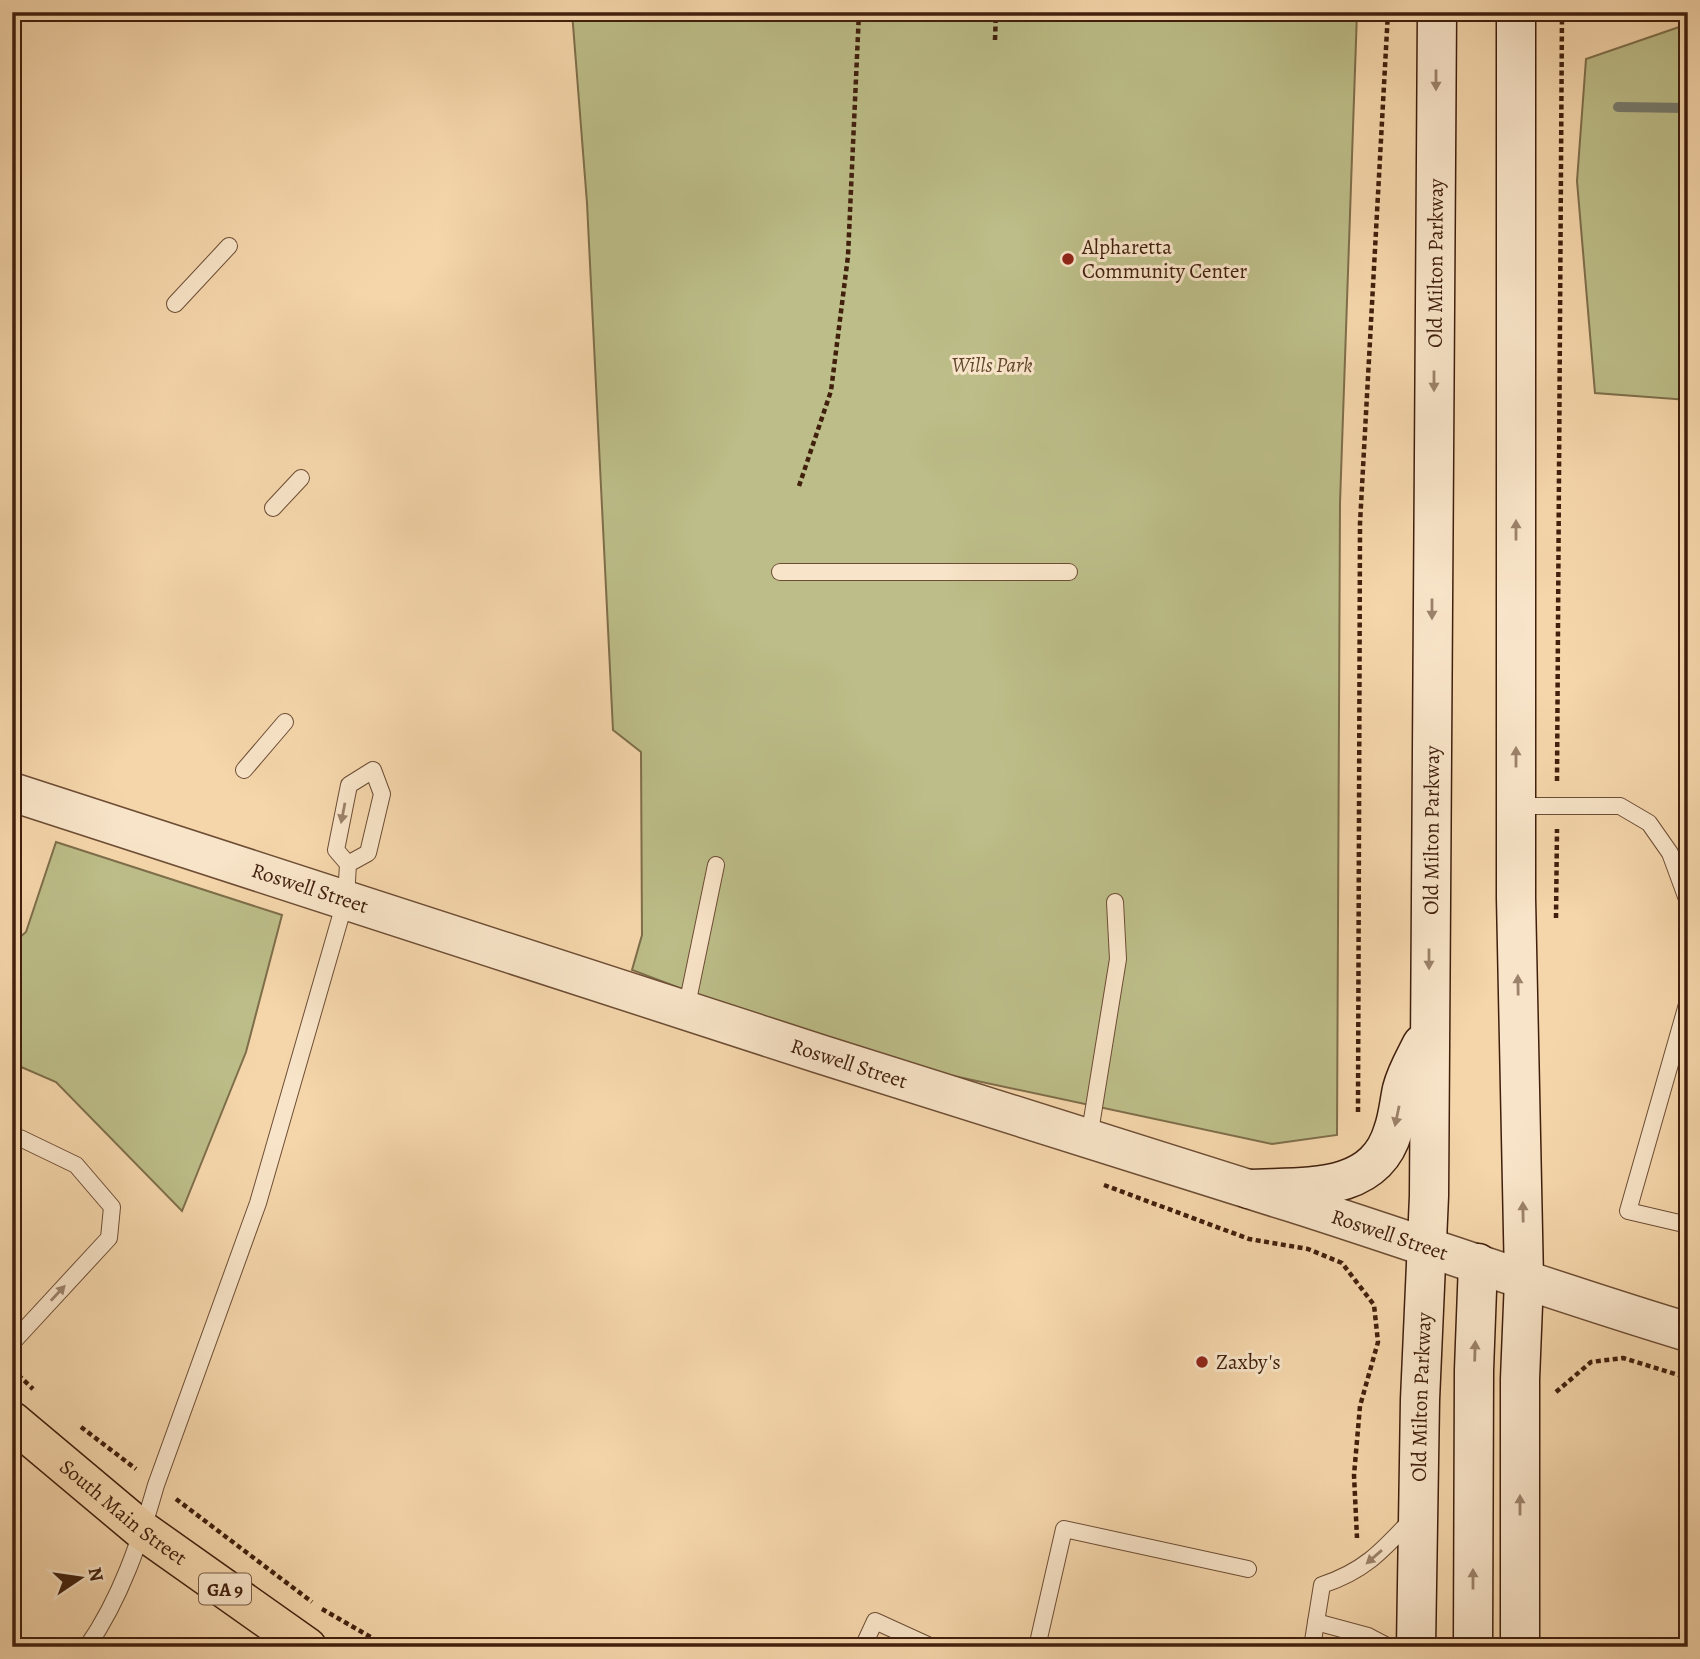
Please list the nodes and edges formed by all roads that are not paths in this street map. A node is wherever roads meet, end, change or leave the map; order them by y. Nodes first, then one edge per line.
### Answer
1 (1437, 12) edge
2 (1516, 12) edge
3 (229, 246) dead end
4 (175, 304) dead end
5 (301, 478) dead end
6 (274, 508) dead end
7 (780, 572) dead end
8 (1069, 572) dead end
9 (285, 722) dead end
10 (244, 770) dead end
11 (12, 792) edge
12 (1516, 806) junction
13 (716, 865) dead end
14 (347, 881) junction
15 (1115, 902) dead end
16 (1688, 902) edge
17 (1688, 1001) edge
18 (686, 1010) junction
19 (1429, 1029) junction
20 (1089, 1138) junction
21 (15, 1139) edge
22 (1249, 1189) junction
23 (1688, 1225) edge
24 (1426, 1247) junction
25 (1478, 1263) junction
26 (1524, 1280) junction
27 (1688, 1332) edge
28 (12, 1343) edge
29 (12, 1421) edge
30 (1417, 1513) junction
31 (143, 1531) junction
32 (1248, 1569) dead end
33 (1316, 1622) junction
34 (932, 1646) edge
35 (87, 1647) edge
36 (307, 1647) edge
37 (863, 1647) edge
38 (1037, 1647) edge
39 (1312, 1647) edge
40 (1389, 1647) edge
41 (1416, 1647) edge
42 (1473, 1647) edge
43 (1520, 1647) edge

1 -> 19 main road, Old Milton Parkway
12 -> 2 main road
3 - 4 lane
5 - 6 lane
7 - 8 lane
9 - 10 lane
11 - 14 main road, Roswell Street
12 - 16 lane
26 -> 12 main road
13 - 18 lane
14 -> 14 lane
14 - 18 main road, Roswell Street
14 - 31 lane
15 - 20 lane
17 - 23 lane
18 - 20 main road, Roswell Street
19 -> 22 main road
19 - 24 main road, Old Milton Parkway
20 - 22 main road, Roswell Street
28 -> 21 lane
22 - 24 main road, Roswell Street
24 - 25 main road, Roswell Street
24 - 30 main road, Old Milton Parkway
25 - 26 main road, Roswell Street
42 -> 25 main road
26 - 27 main road, Roswell Street
43 -> 26 main road
29 - 31 highway, South Main Street / GA 9
30 -> 33 lane
30 - 41 main road, Old Milton Parkway
31 - 35 lane
31 - 36 highway, South Main Street / GA 9
32 - 38 lane
33 - 39 lane
33 - 40 lane
34 - 37 lane

